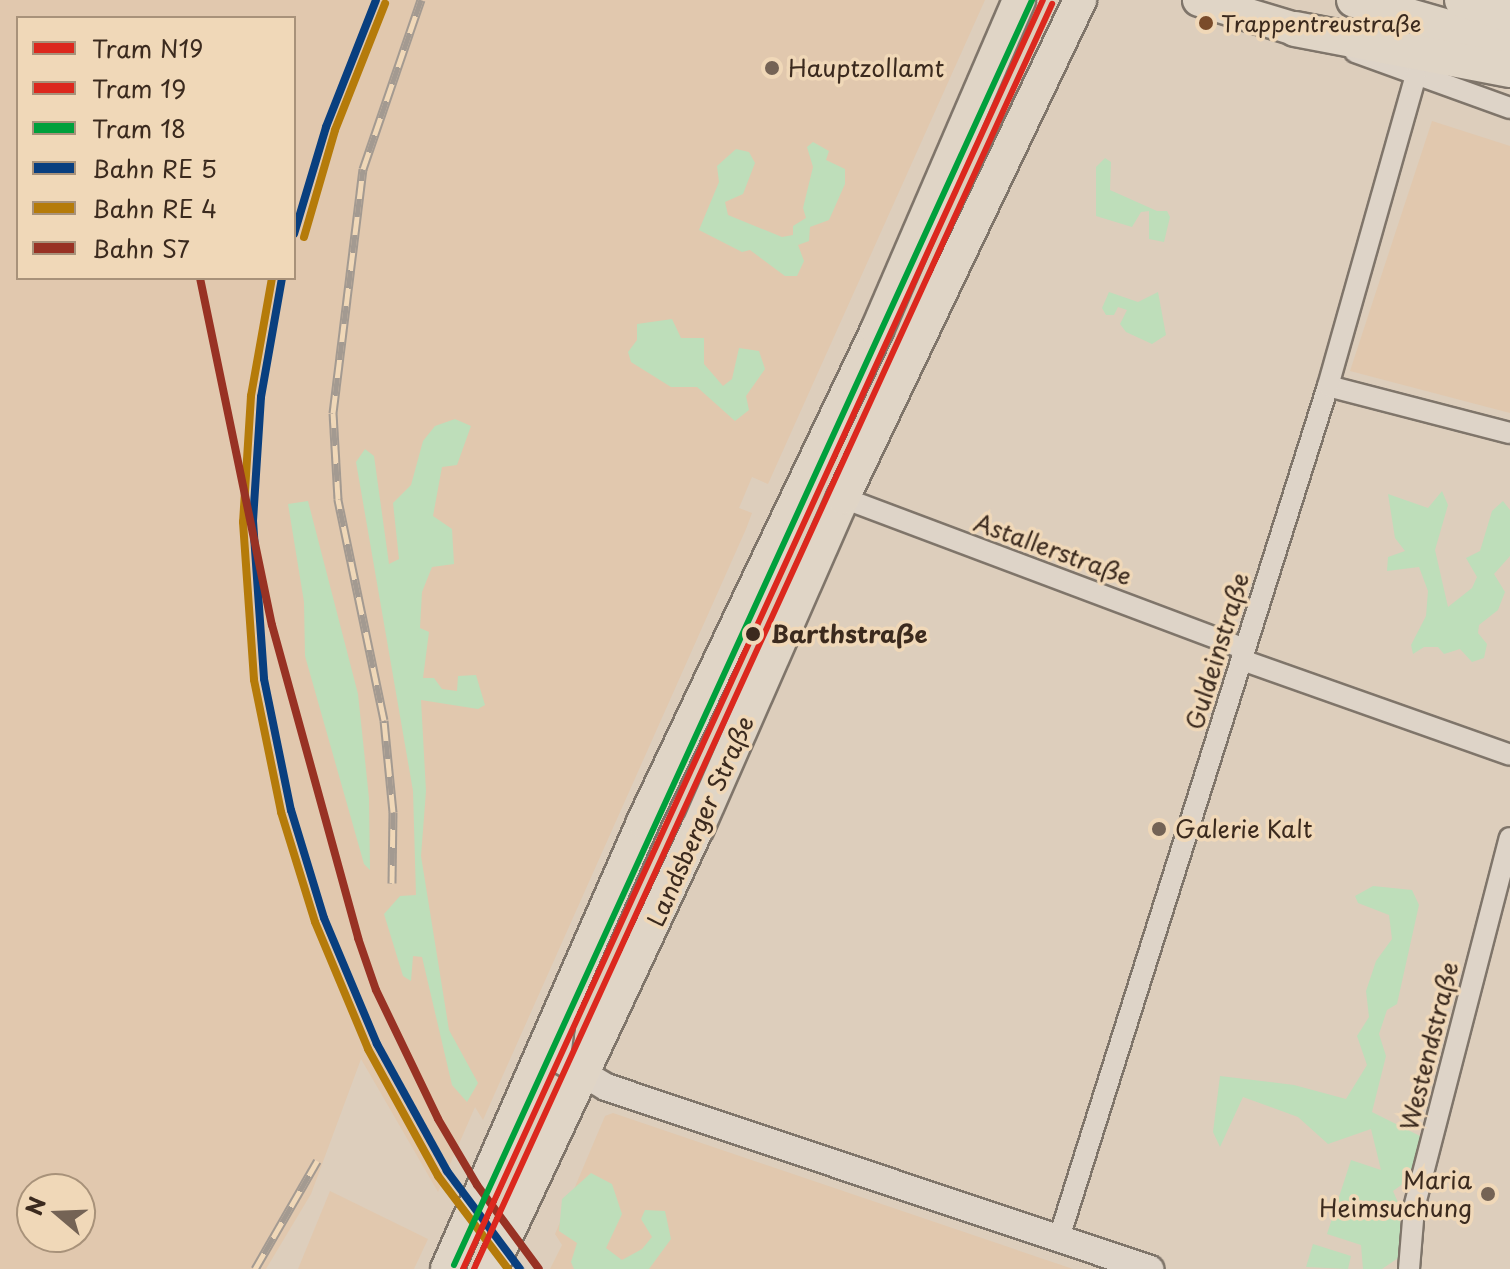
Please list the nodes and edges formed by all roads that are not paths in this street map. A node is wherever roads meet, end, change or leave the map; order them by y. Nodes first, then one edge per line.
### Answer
1 (1019, 0) edge
2 (1080, 0) edge
3 (1199, 0) edge
4 (1354, 0) edge
5 (1462, 0) edge
6 (1510, 15) edge
7 (1295, 29) junction
8 (1510, 45) edge
9 (1510, 70) edge
10 (1416, 76) junction
11 (1510, 108) edge
12 (1328, 386) junction
13 (1510, 433) edge
14 (843, 498) junction
15 (1244, 654) junction
16 (1510, 755) edge
17 (1510, 838) edge
18 (575, 975) junction
19 (584, 1077) junction
20 (1059, 1238) junction
21 (447, 1269) edge
22 (491, 1269) edge
23 (1150, 1269) edge
24 (1409, 1269) edge

1 - 18 main road, Landsberger Straße
2 - 14 main road, Landsberger Straße
3 - 7 main road
4 - 8 highway
5 - 6 highway
7 - 9 highway
7 - 10 street
10 - 11 street
10 - 12 street, Guldeinstraße
12 - 13 street
12 - 15 street, Guldeinstraße
14 - 15 street, Astallerstraße
14 - 19 main road, Landsberger Straße
15 - 16 street, Astallerstraße
15 - 20 street, Guldeinstraße
17 - 24 street, Westendstraße
18 - 19 street, Landsberger Straße
18 - 21 main road, Landsberger Straße
19 - 20 street
19 - 22 main road, Landsberger Straße
20 - 23 street

